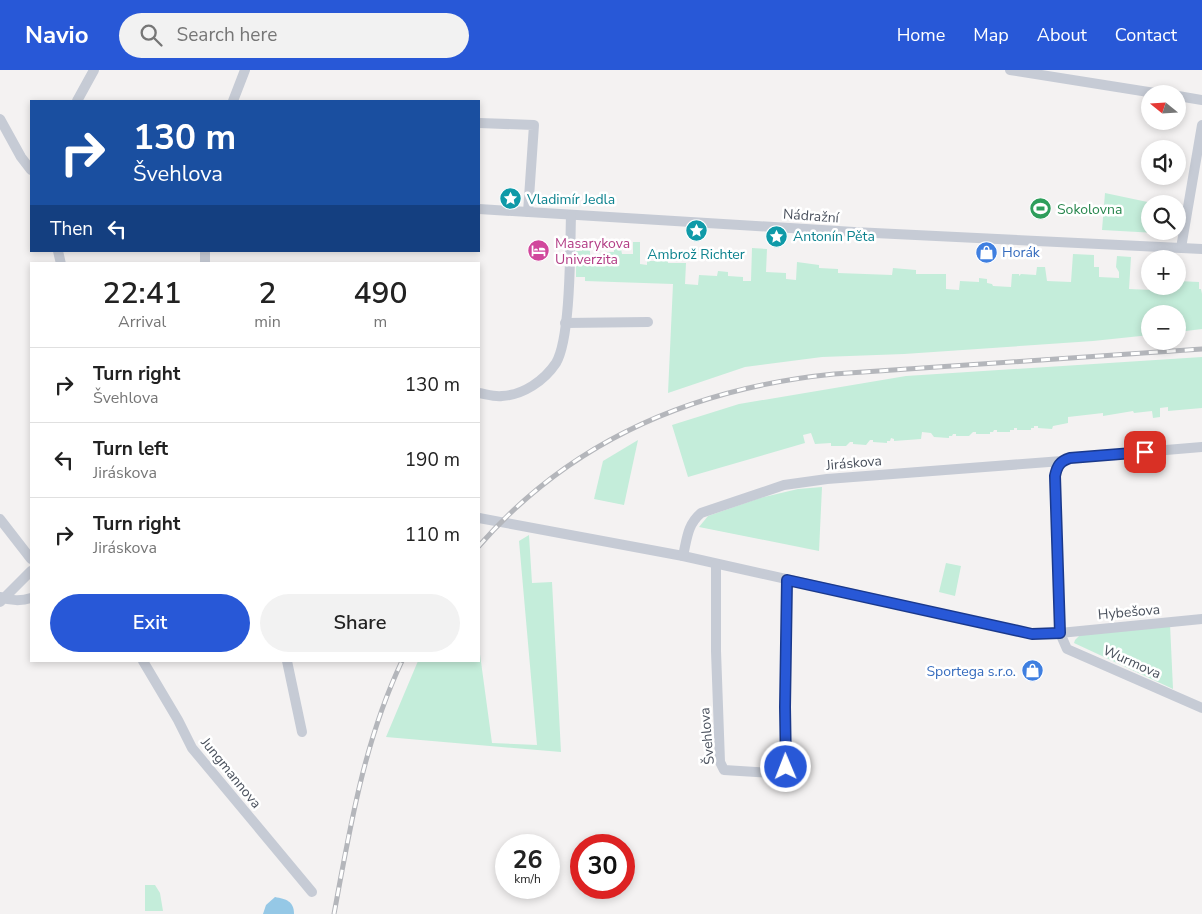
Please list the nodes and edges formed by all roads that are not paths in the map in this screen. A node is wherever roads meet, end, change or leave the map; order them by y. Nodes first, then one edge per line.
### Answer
1 (94, 70) edge
2 (245, 70) edge
3 (1010, 70) edge
4 (1141, 91) edge
5 (1186, 97) edge
6 (78, 100) edge
7 (233, 100) edge
8 (1202, 100) edge
9 (0, 119) edge
10 (480, 123) edge
11 (1202, 125) edge
12 (30, 169) edge
13 (480, 209) edge
14 (528, 212) junction
15 (571, 214) junction
16 (1181, 248) junction
17 (1202, 249) edge
18 (648, 322) dead end
19 (565, 323) junction
20 (480, 393) edge
21 (1202, 447) edge
22 (1062, 461) junction
23 (480, 518) edge
24 (0, 519) edge
25 (683, 556) junction
26 (30, 558) edge
27 (716, 564) junction
28 (30, 572) edge
29 (787, 580) junction
30 (30, 598) edge
31 (1, 599) edge
32 (1202, 619) edge
33 (1060, 633) junction
34 (144, 662) edge
35 (286, 662) edge
36 (1202, 708) edge
37 (302, 732) dead end
38 (312, 892) dead end

1 - 6 street
2 - 7 street
3 - 4 street
5 - 8 street
9 - 12 street
10 - 14 street
11 - 16 street
13 - 14 street, Nádražní
14 - 15 street, Nádražní
15 - 16 street, Nádražní
15 - 19 street
16 - 17 street, Nádražní
18 - 19 street
19 - 20 street
21 - 22 street, Jiráskova
22 - 25 street, Jiráskova
22 - 33 street
23 - 25 street
24 - 26 street
25 - 27 street
27 - 29 street
27 - 29 street, Švehlova
28 - 31 street
29 - 33 street
30 - 31 street
32 - 33 street, Hybešova
33 - 36 street, Wurmova
34 - 38 street, Jungmannova
35 - 37 street

